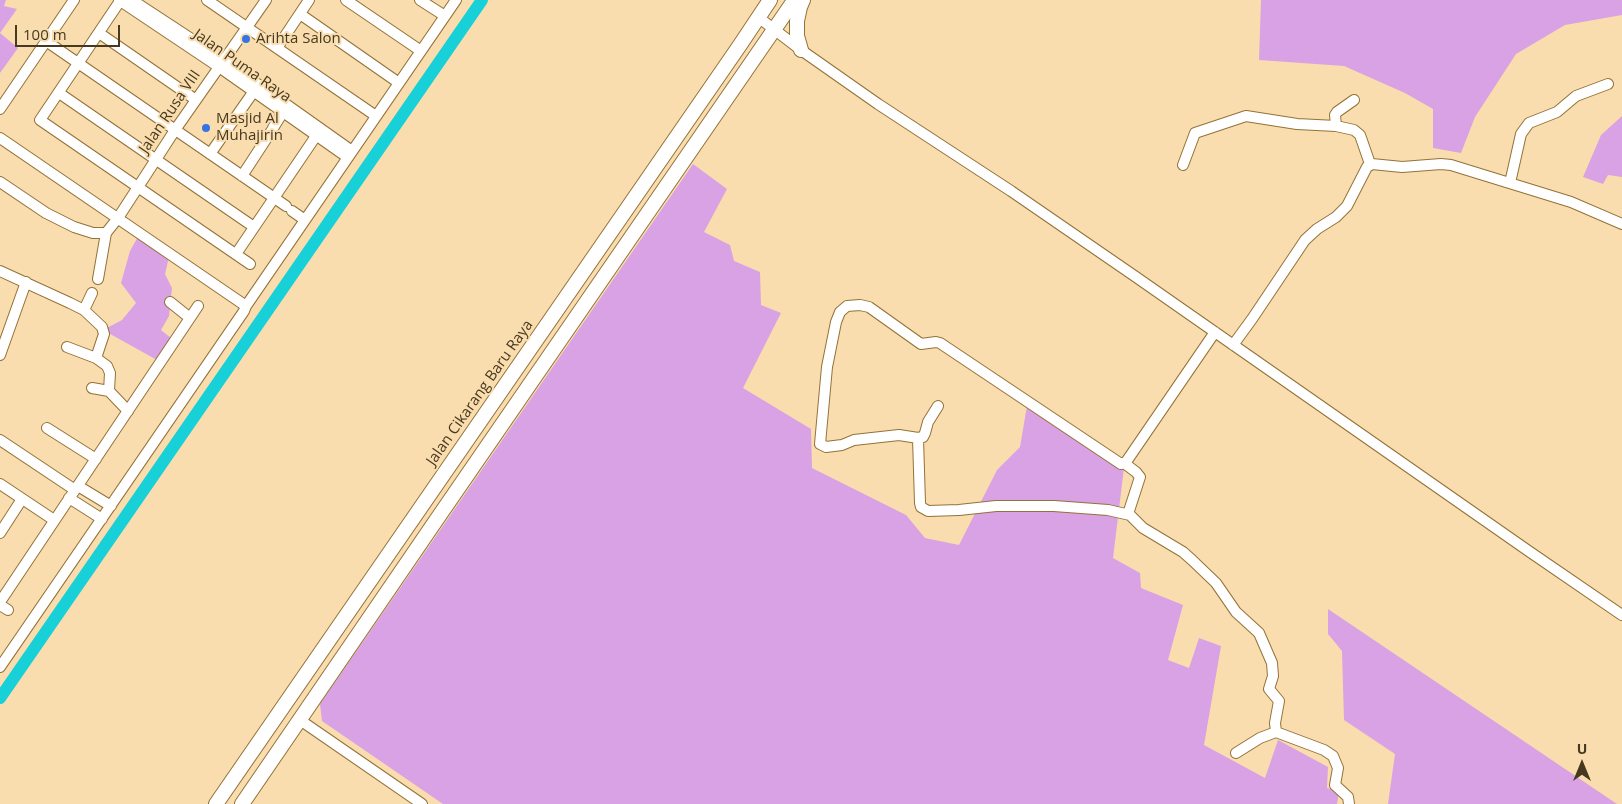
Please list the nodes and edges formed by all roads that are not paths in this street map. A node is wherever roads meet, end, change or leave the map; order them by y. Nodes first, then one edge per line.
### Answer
1 (74, 0) edge
2 (119, 0) edge
3 (132, 0) edge
4 (207, 0) edge
5 (266, 0) edge
6 (309, 0) edge
7 (420, 0) edge
8 (456, 0) edge
9 (770, 0) edge
10 (796, 0) edge
11 (803, 0) edge
12 (350, 1) edge
13 (300, 14) junction
14 (445, 16) junction
15 (758, 17) junction
16 (247, 28) junction
17 (774, 29) junction
18 (99, 33) junction
19 (46, 41) junction
20 (276, 48) junction
21 (801, 50) junction
22 (421, 51) junction
23 (78, 63) junction
24 (222, 64) junction
25 (399, 83) junction
26 (1608, 84) dead end
27 (254, 91) junction
28 (58, 93) junction
29 (196, 100) junction
30 (1354, 100) dead end
31 (0, 109) edge
32 (283, 112) junction
33 (376, 116) junction
34 (1336, 126) junction
35 (175, 130) junction
36 (316, 136) junction
37 (0, 138) edge
38 (210, 154) junction
39 (349, 154) junction
40 (156, 160) junction
41 (1370, 164) junction
42 (1183, 165) dead end
43 (242, 176) junction
44 (0, 182) edge
45 (1510, 183) junction
46 (138, 188) junction
47 (273, 198) junction
48 (118, 218) junction
49 (305, 220) junction
50 (1622, 224) edge
51 (254, 227) junction
52 (106, 233) junction
53 (236, 254) junction
54 (250, 264) dead end
55 (0, 271) edge
56 (98, 279) dead end
57 (26, 282) junction
58 (92, 293) dead end
59 (170, 302) dead end
60 (198, 306) dead end
61 (246, 306) junction
62 (84, 310) junction
63 (190, 318) junction
64 (1215, 332) junction
65 (1232, 345) junction
66 (67, 347) dead end
67 (0, 354) edge
68 (96, 358) junction
69 (92, 388) dead end
70 (109, 391) junction
71 (938, 406) dead end
72 (128, 411) junction
73 (47, 428) dead end
74 (918, 438) junction
75 (0, 440) edge
76 (96, 459) junction
77 (1124, 464) junction
78 (0, 484) edge
79 (74, 491) junction
80 (22, 499) junction
81 (111, 506) junction
82 (419, 509) junction
83 (1128, 514) junction
84 (102, 519) junction
85 (437, 519) junction
86 (54, 520) junction
87 (0, 533) edge
88 (3, 606) edge
89 (1622, 615) edge
90 (2, 661) edge
91 (300, 720) junction
92 (1276, 732) junction
93 (1236, 753) dead end
94 (216, 804) edge
95 (242, 804) edge
96 (422, 804) edge
97 (1349, 804) edge

1 - 19 street
2 - 18 street
2 - 24 street, Jalan Puma Raya
3 - 24 street, Jalan Puma Raya
4 - 16 street
5 - 16 street, Jalan Rusa VIII
6 - 13 street
7 - 14 street
8 - 14 street
9 - 15 main road, Jalan Cikarang Baru Raya
10 - 17 main road
11 - 21 main road
12 - 22 street
13 - 20 street
13 - 25 street
14 - 22 street
15 - 17 street
15 - 82 main road, Jalan Cikarang Baru Raya
16 - 20 street
16 - 24 street, Jalan Rusa VIII
17 - 21 street
17 - 85 main road
18 - 23 street
18 - 29 street
19 - 23 street
19 - 31 street
20 - 33 street
21 - 64 street
22 - 25 street
23 - 28 street
23 - 35 street
24 - 27 street, Jalan Puma Raya
24 - 29 street, Jalan Rusa VIII
24 - 39 street
25 - 33 street
26 - 45 street
27 - 32 street, Jalan Puma Raya
27 - 38 street
28 - 40 street
28 - 46 street
29 - 35 street, Jalan Rusa VIII
30 - 34 street
32 - 36 street, Jalan Puma Raya
32 - 43 street
33 - 39 street
34 - 41 street
34 - 42 street
35 - 38 street
35 - 40 street, Jalan Rusa VIII
36 - 39 street, Jalan Puma Raya
36 - 47 street
37 - 48 street
38 - 43 street
39 - 49 street
40 - 46 street, Jalan Rusa VIII
40 - 51 street
41 - 45 street
41 - 65 street
43 - 47 street
44 - 52 street
45 - 50 street
46 - 48 street, Jalan Rusa VIII
46 - 53 street
47 - 49 street
47 - 51 street
48 - 52 street, Jalan Rusa VIII
48 - 61 street
49 - 61 street
51 - 53 street
52 - 56 street
53 - 54 street
55 - 57 street
57 - 62 street
57 - 67 street
58 - 62 street
59 - 63 street
60 - 63 street
61 - 81 street
62 - 68 street
63 - 72 street
64 - 65 street
64 - 77 street
65 - 89 street
66 - 68 street
68 - 70 street
69 - 70 street
70 - 72 street
71 - 74 street
72 - 76 street
73 - 76 street
74 - 77 street
74 - 83 street
75 - 79 street
76 - 79 street
77 - 83 street
78 - 80 street
79 - 81 street
79 - 84 street
79 - 86 street
80 - 86 street
80 - 87 street
81 - 84 street
82 - 85 main road
82 - 94 main road, Jalan Cikarang Baru Raya
83 - 92 street
84 - 90 street
85 - 91 main road
86 - 88 street
91 - 95 main road
91 - 96 street
92 - 93 street
92 - 97 street

